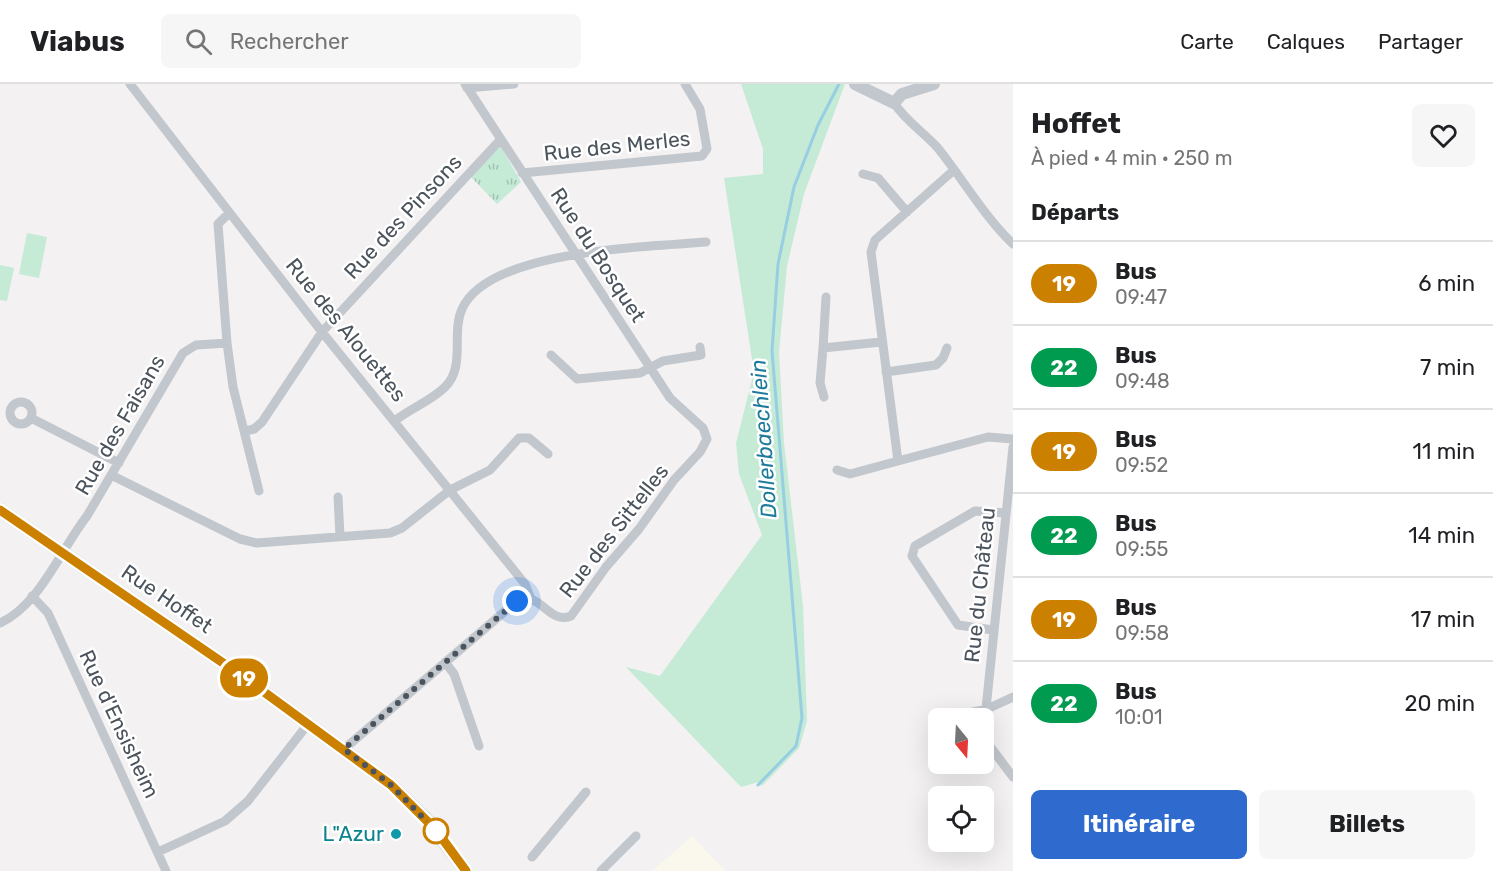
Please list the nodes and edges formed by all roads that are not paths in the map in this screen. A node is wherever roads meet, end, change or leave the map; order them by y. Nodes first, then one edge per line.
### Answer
1 (130, 84) edge
2 (514, 84) edge
3 (686, 84) edge
4 (855, 84) edge
5 (934, 84) edge
6 (466, 86) edge
7 (894, 103) junction
8 (501, 140) junction
9 (954, 170) junction
10 (522, 173) junction
11 (863, 174) dead end
12 (907, 212) junction
13 (229, 213) junction
14 (706, 242) dead end
15 (1013, 243) edge
16 (574, 253) junction
17 (826, 297) dead end
18 (322, 332) junction
19 (881, 342) junction
20 (226, 343) junction
21 (700, 347) dead end
22 (823, 348) junction
23 (947, 348) dead end
24 (551, 354) dead end
25 (650, 368) junction
26 (886, 372) junction
27 (824, 398) dead end
28 (31, 418) dead end
29 (396, 420) junction
30 (245, 430) junction
31 (707, 439) joint
32 (1013, 440) edge
33 (1013, 447) edge
34 (548, 454) dead end
35 (898, 461) junction
36 (119, 463) junction
37 (1012, 469) edge
38 (837, 470) dead end
39 (111, 476) junction
40 (450, 490) junction
41 (260, 491) dead end
42 (338, 497) dead end
43 (1008, 508) edge
44 (0, 510) edge
45 (340, 536) junction
46 (61, 553) junction
47 (32, 596) junction
48 (531, 599) junction
49 (0, 623) edge
50 (993, 630) junction
51 (445, 662) junction
52 (1013, 697) edge
53 (987, 708) edge
54 (989, 708) edge
55 (309, 724) junction
56 (478, 746) dead end
57 (344, 749) junction
58 (994, 752) edge
59 (1013, 777) edge
60 (586, 792) dead end
61 (636, 836) dead end
62 (158, 852) junction
63 (532, 857) dead end
64 (166, 871) edge
65 (466, 871) edge
66 (601, 871) edge

1 - 13 street, Rue des Alouettes
2 - 6 street
3 - 10 street, Rue des Merles
4 - 7 street
5 - 7 street
6 - 8 street, Rue du Bosquet
7 - 9 street
8 - 10 street, Rue du Bosquet
8 - 18 street, Rue des Pinsons
9 - 12 street
9 - 15 street
10 - 16 street, Rue du Bosquet
11 - 12 street
12 - 19 street
13 - 18 street, Rue des Alouettes
13 - 20 street
14 - 16 street
16 - 25 street, Rue du Bosquet
16 - 29 street
17 - 22 street
18 - 29 street, Rue des Alouettes
18 - 30 street, Rue des Pinsons
19 - 22 street
19 - 26 street
20 - 30 street
20 - 36 street, Rue des Faisans
21 - 25 street
22 - 27 street
23 - 26 street
24 - 25 street
25 - 31 street, Rue du Bosquet
26 - 35 street
28 - 36 street
29 - 40 street, Rue des Alouettes
30 - 41 street
31 - 48 street, Rue des Sittelles
32 - 35 street
33 - 37 street, Rue du Château
34 - 40 street
35 - 38 street
36 - 39 street, Rue des Faisans
37 - 43 street, Rue du Château
39 - 45 street
39 - 46 street, Rue des Faisans
40 - 45 street
40 - 48 street, Rue des Alouettes
42 - 45 street
43 - 50 street, Rue du Château
43 - 50 street
44 - 46 main road, Rue Hoffet
46 - 47 street, Rue des Faisans
46 - 55 main road, Rue Hoffet
47 - 49 street, Rue des Faisans
47 - 62 street, Rue d'Ensisheim
48 - 51 street, Rue des Sittelles
50 - 53 street, Rue du Château
51 - 56 street
51 - 57 street, Rue des Sittelles
52 - 54 street
55 - 57 main road, Rue Hoffet
55 - 62 street
57 - 65 main road, Rue Hoffet
58 - 59 street, Rue du Château
60 - 63 street
61 - 66 street
62 - 64 street, Rue d'Ensisheim

